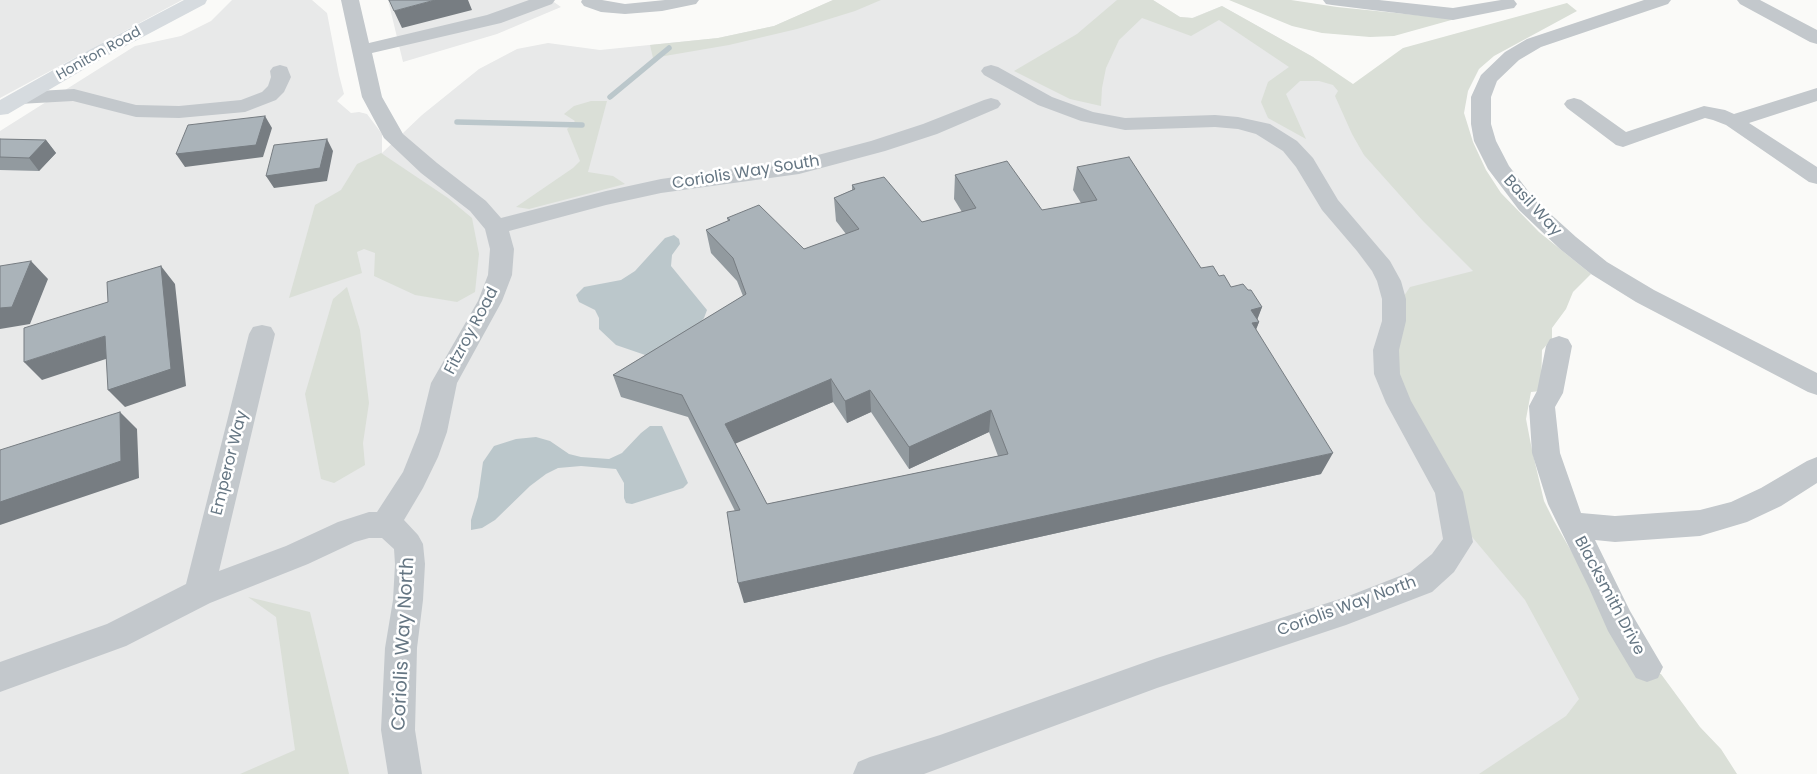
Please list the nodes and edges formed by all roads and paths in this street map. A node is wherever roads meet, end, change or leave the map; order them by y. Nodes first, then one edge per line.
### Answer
1 (198, 0) edge
2 (350, 0) edge
3 (546, 0) edge
4 (690, 0) edge
5 (1332, 0) edge
6 (1662, 0) edge
7 (1746, 0) edge
8 (590, 2) dead end
9 (1508, 4) dead end
10 (1817, 15) edge
11 (1790, 24) junction
12 (1817, 38) edge
13 (361, 50) junction
14 (280, 71) dead end
15 (991, 71) dead end
16 (64, 73) junction
17 (1817, 94) edge
18 (80, 96) junction
19 (19, 98) junction
20 (990, 104) dead end
21 (1574, 104) dead end
22 (0, 109) edge
23 (1733, 121) junction
24 (1817, 177) edge
25 (496, 227) junction
26 (262, 334) dead end
27 (1559, 346) dead end
28 (1817, 385) edge
29 (1817, 469) edge
30 (385, 525) junction
31 (1572, 525) junction
32 (199, 593) junction
33 (1646, 667) dead end
34 (0, 678) edge
35 (405, 774) edge
36 (870, 774) edge

1 - 16 main road, Honiton Road
2 - 13 street, Fitzroy Road
3 - 13 street
4 - 8 street
5 - 9 street
6 - 28 street, Basil Way
7 - 11 street
10 - 11 street
11 - 12 street
13 - 25 street, Fitzroy Road
14 - 18 street
15 - 36 street, Coriolis Way North
16 - 18 street
16 - 19 main road, Honiton Road
17 - 23 street
18 - 19 street
19 - 22 main road, Honiton Road
20 - 25 street, Coriolis Way South
21 - 23 street
23 - 24 street
25 - 30 street, Fitzroy Road
26 - 32 street, Emperor Way
27 - 31 street, Blacksmith Drive
29 - 31 street, Blacksmith Drive
30 - 32 street
30 - 35 street, Coriolis Way North
31 - 33 street, Blacksmith Drive
32 - 34 street

